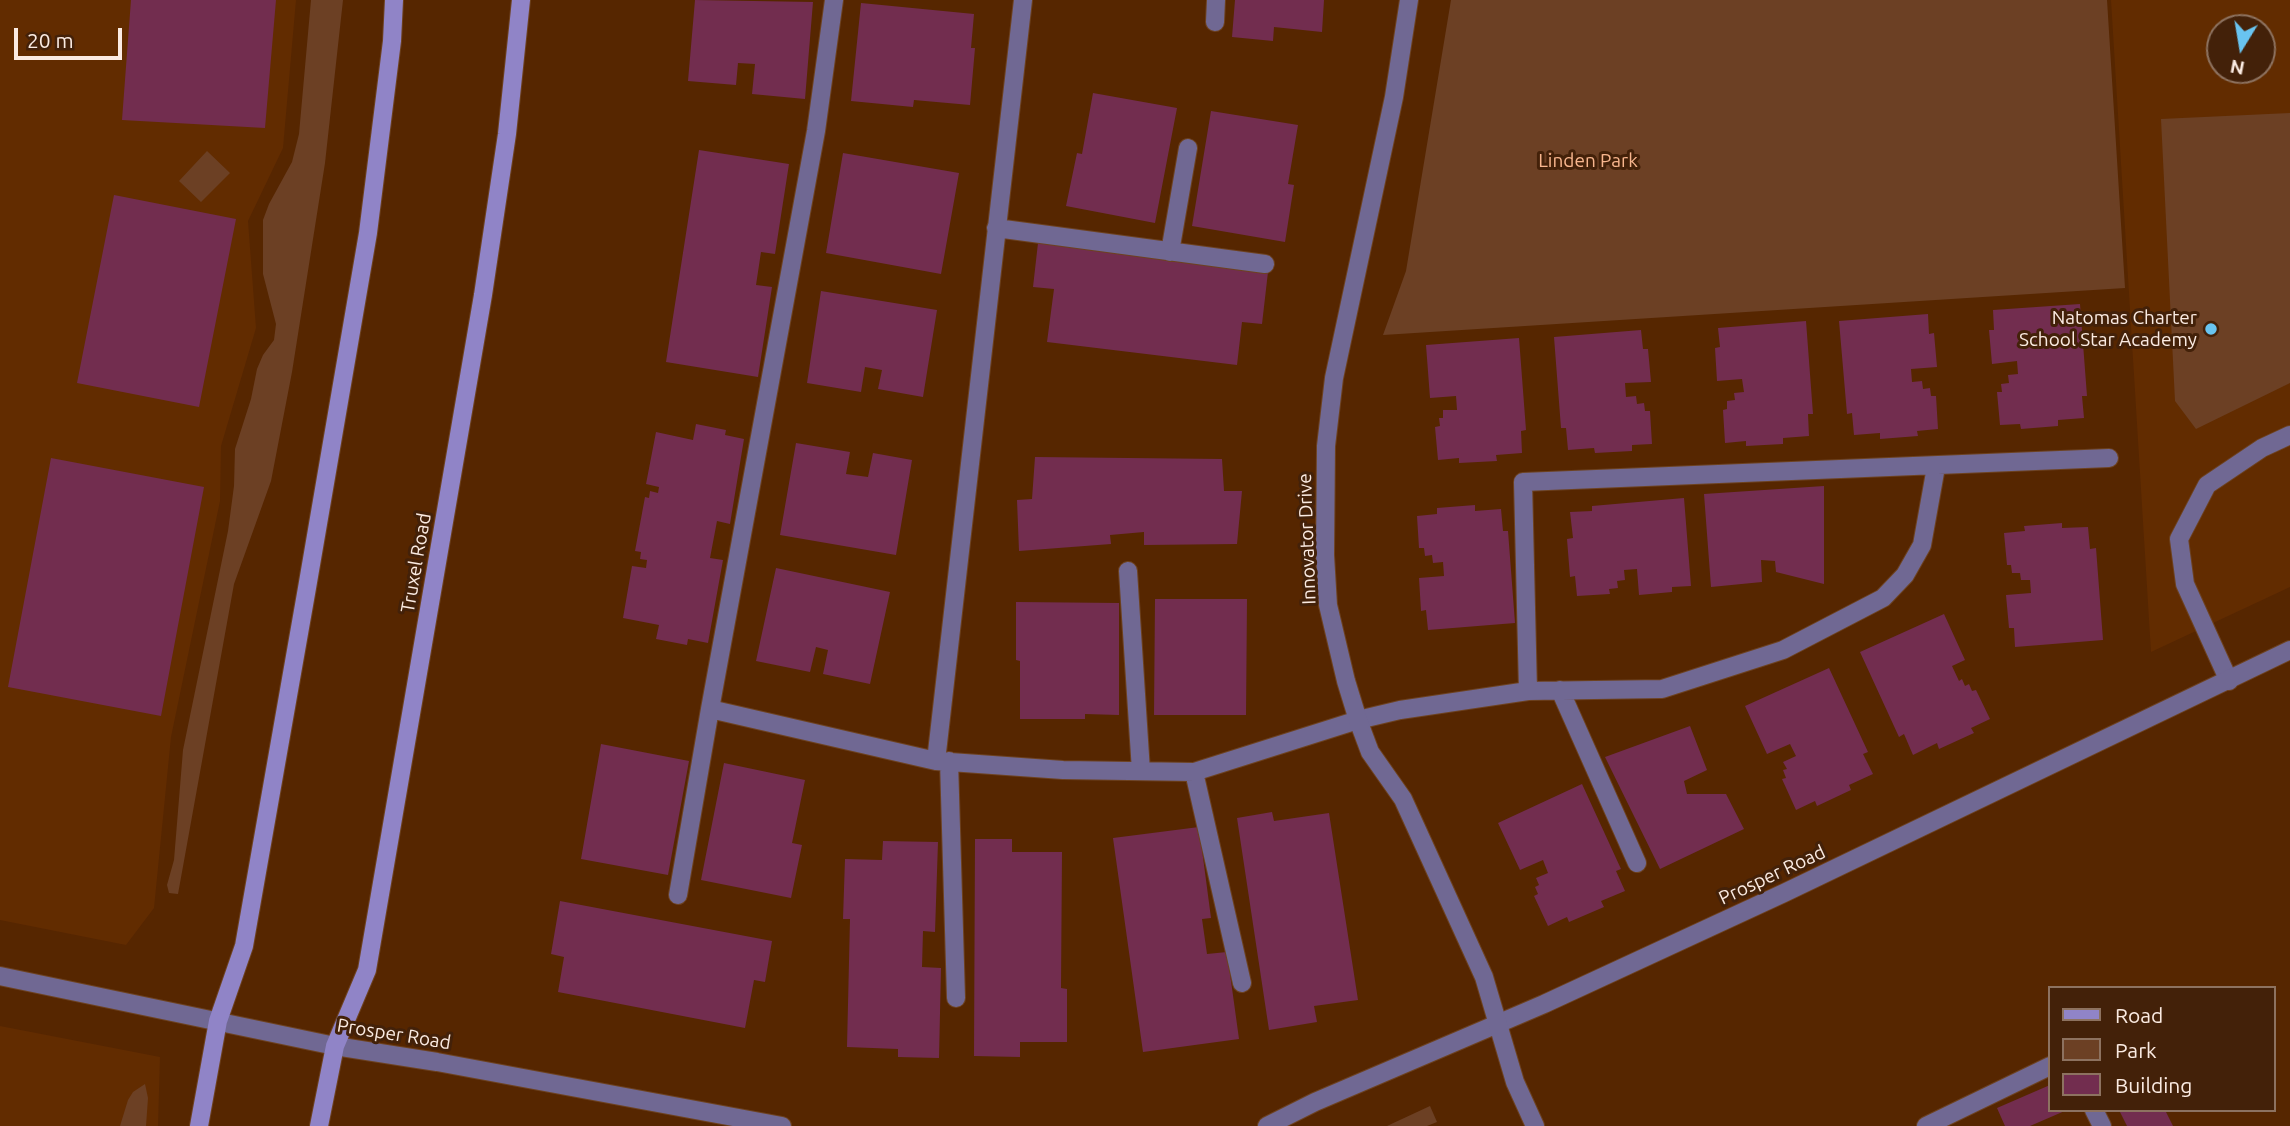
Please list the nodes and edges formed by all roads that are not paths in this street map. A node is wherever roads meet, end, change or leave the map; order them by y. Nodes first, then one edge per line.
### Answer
1 (394, 0) edge
2 (521, 0) edge
3 (834, 0) edge
4 (1023, 0) edge
5 (1216, 0) edge
6 (1409, 0) edge
7 (1215, 22) dead end
8 (1188, 148) dead end
9 (996, 228) junction
10 (1170, 252) junction
11 (1265, 264) dead end
12 (2290, 436) edge
13 (2109, 458) dead end
14 (1936, 467) junction
15 (1128, 571) dead end
16 (2290, 650) edge
17 (2229, 681) junction
18 (1560, 690) junction
19 (1528, 691) junction
20 (710, 709) junction
21 (1358, 720) junction
22 (942, 761) junction
23 (1141, 771) junction
24 (1194, 772) junction
25 (1637, 863) dead end
26 (678, 895) dead end
27 (0, 976) edge
28 (1242, 983) dead end
29 (956, 998) dead end
30 (218, 1021) junction
31 (1497, 1024) junction
32 (335, 1046) junction
33 (2048, 1067) edge
34 (199, 1126) edge
35 (320, 1126) edge
36 (782, 1126) edge
37 (1267, 1126) edge
38 (1535, 1126) edge
39 (1927, 1126) edge

1 - 30 main road
2 - 32 main road, Truxel Road
3 - 20 street
4 - 9 street
5 - 7 street
6 - 21 street, Innovator Drive
8 - 10 street
9 - 10 street
9 - 22 street
10 - 11 street
12 - 17 street
13 - 14 street
14 - 18 street
14 - 19 street
15 - 23 street
16 - 17 street, Prosper Road
17 - 31 street, Prosper Road
18 - 19 street
18 - 25 street
19 - 21 street
20 - 22 street
20 - 26 street
21 - 24 street
21 - 31 street, Innovator Drive
22 - 23 street
22 - 29 street
23 - 24 street
24 - 28 street
27 - 30 street, Prosper Road
30 - 32 street, Prosper Road
30 - 34 main road
31 - 37 street, Prosper Road
31 - 38 street, Innovator Drive
32 - 35 main road, Truxel Road
32 - 36 street, Prosper Road
33 - 39 street

